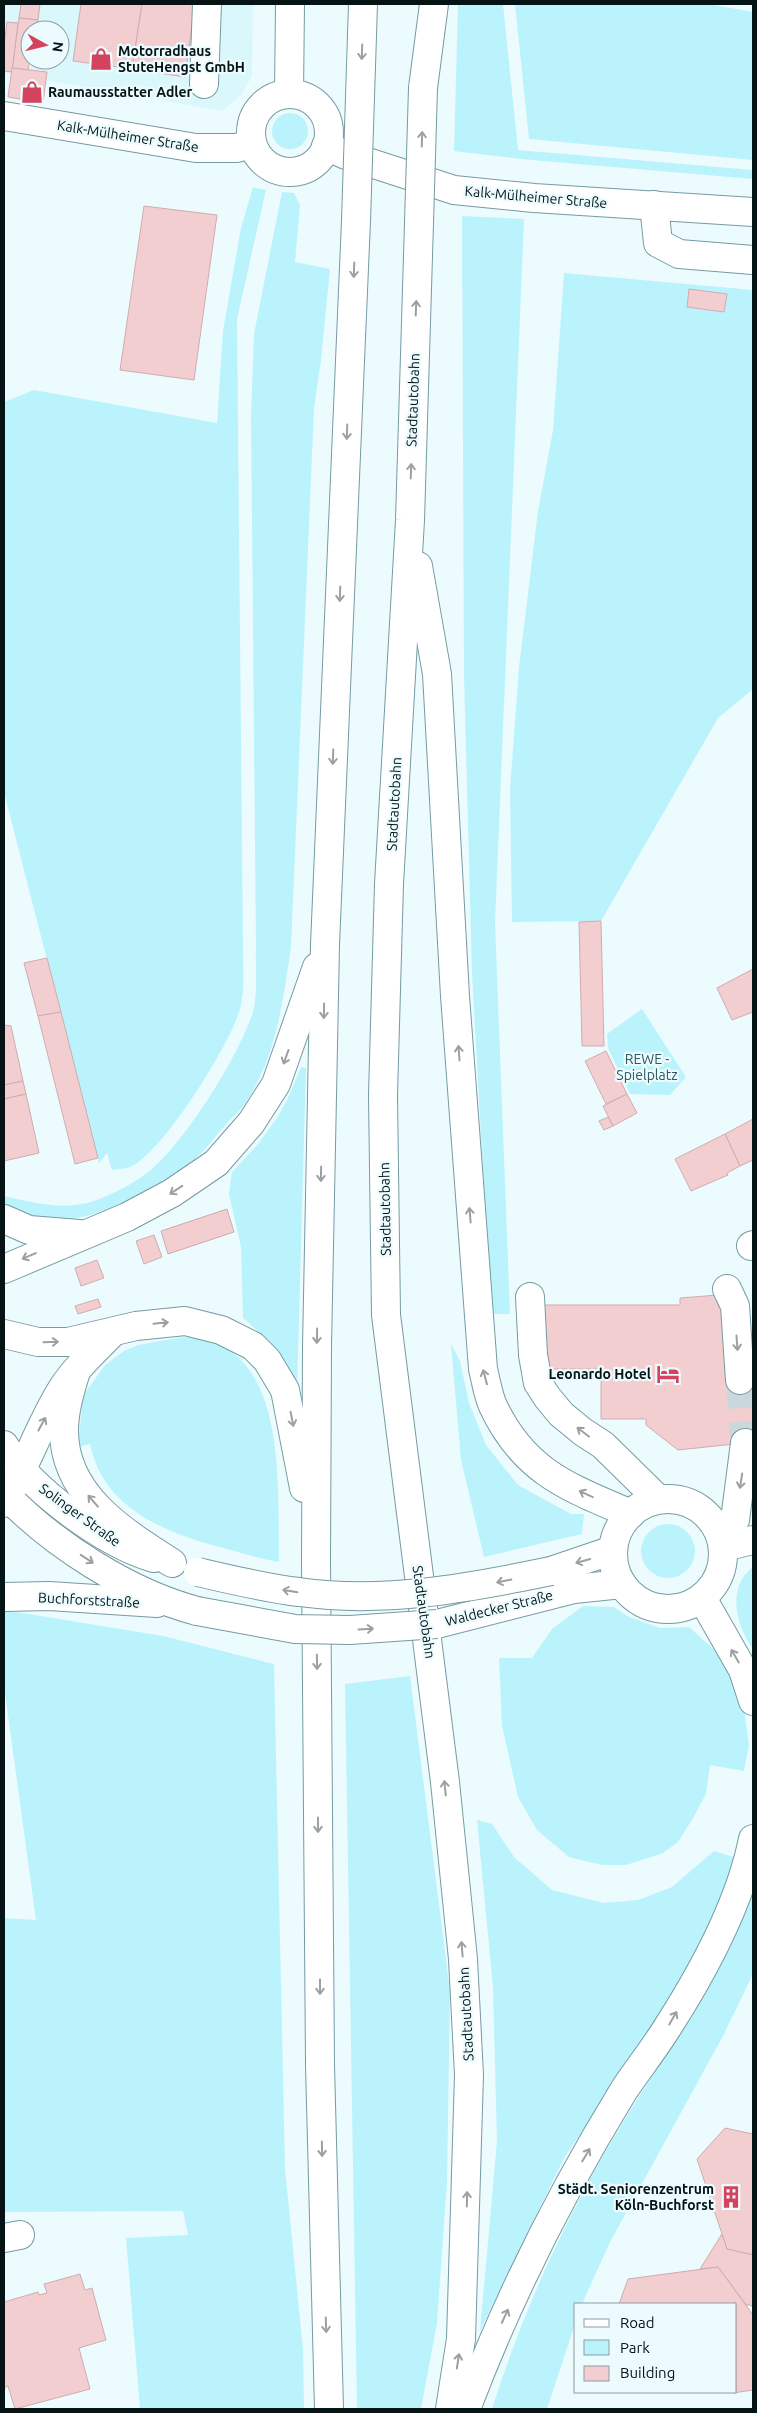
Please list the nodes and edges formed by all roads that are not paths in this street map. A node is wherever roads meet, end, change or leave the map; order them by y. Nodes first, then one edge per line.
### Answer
1 (207, 4) edge
2 (290, 4) edge
3 (363, 4) edge
4 (423, 4) edge
5 (434, 4) edge
6 (204, 84) dead end
7 (423, 88) junction
8 (289, 94) junction
9 (4, 116) edge
10 (252, 143) junction
11 (326, 146) junction
12 (654, 205) junction
13 (753, 212) edge
14 (753, 260) edge
15 (410, 520) junction
16 (325, 945) junction
17 (4, 1219) edge
18 (88, 1234) junction
19 (4, 1268) edge
20 (530, 1297) dead end
21 (731, 1298) dead end
22 (113, 1332) junction
23 (4, 1334) edge
24 (76, 1371) junction
25 (740, 1380) tunnel mouth
26 (745, 1443) tunnel mouth
27 (4, 1446) edge
28 (22, 1468) junction
29 (5, 1498) edge
30 (658, 1499) junction
31 (631, 1514) junction
32 (732, 1527) edge
33 (753, 1540) edge
34 (613, 1550) junction
35 (316, 1561) junction
36 (172, 1563) junction
37 (198, 1572) joint
38 (554, 1582) junction
39 (622, 1584) junction
40 (4, 1597) edge
41 (702, 1598) junction
42 (185, 1607) junction
43 (753, 1701) edge
44 (753, 1839) edge
45 (329, 2409) edge
46 (450, 2409) edge
47 (466, 2409) edge

1 - 6 main road
2 - 8 main road
3 -> 16 main road, bridge
4 - 7 main road, Stadtautobahn
5 - 7 main road
15 -> 7 main road, Stadtautobahn, bridge
8 - 10 main road
8 - 11 main road
9 - 10 main road, Kalk-Mülheimer Straße
10 - 11 main road
11 - 12 main road, Kalk-Mülheimer Straße
12 - 13 main road, Kalk-Mülheimer Straße
12 - 14 main road
31 -> 15 main road
46 -> 15 main road, Stadtautobahn
16 -> 18 main road
16 -> 35 main road
17 - 18 main road
18 -> 19 main road
30 -> 20 main road
21 -> 25 main road
23 -> 22 main road
22 - 24 main road
22 -> 35 main road
28 -> 24 main road
36 -> 24 main road
26 -> 32 main road
27 - 28 main road, Solinger Straße
28 - 29 main road
28 - 36 main road, Solinger Straße
29 -> 42 main road
30 - 31 main road
30 - 32 main road
31 - 34 main road
32 - 33 main road
32 - 41 main road
34 -> 38 main road, Waldecker Straße
34 - 39 main road
35 -> 45 main road
36 - 37 main road, Solinger Straße
38 -> 37 main road, Waldecker Straße, bridge
38 - 39 main road, Waldecker Straße
42 -> 38 main road, Waldecker Straße, bridge
39 - 41 main road
40 - 42 main road, Buchforststraße
43 -> 41 main road
47 -> 44 main road

